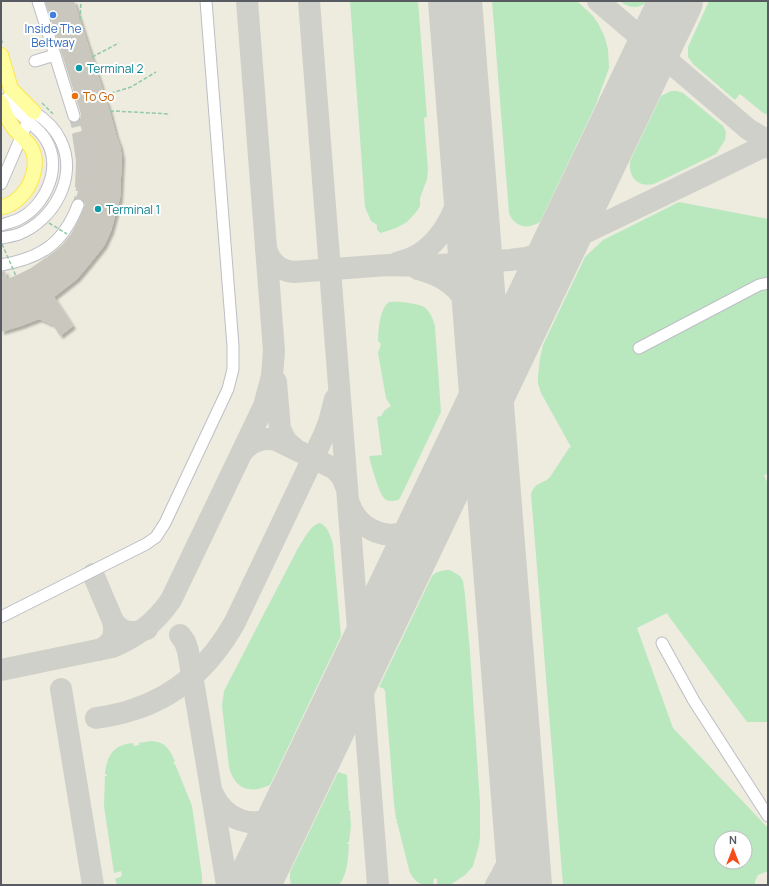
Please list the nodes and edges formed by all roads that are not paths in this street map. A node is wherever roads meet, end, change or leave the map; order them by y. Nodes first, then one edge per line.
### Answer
1 (38, 1) edge
2 (206, 1) edge
3 (1, 55) edge
4 (55, 55) junction
5 (35, 61) dead end
6 (3, 96) edge
7 (31, 116) junction
8 (74, 116) tunnel mouth
9 (22, 136) junction
10 (1, 184) edge
11 (78, 205) tunnel mouth
12 (1, 207) edge
13 (1, 224) edge
14 (2, 241) edge
15 (1, 265) edge
16 (767, 280) edge
17 (639, 348) dead end
18 (1, 617) edge
19 (662, 643) dead end
20 (768, 816) edge

1 - 4 street
2 - 18 street
3 - 7 main road
4 - 5 street
4 - 8 street
6 - 7 main road
6 - 9 main road
7 - 9 street
7 - 13 street
7 - 14 street
9 - 10 street
9 - 12 main road
11 - 15 street
16 - 17 street
19 - 20 street

